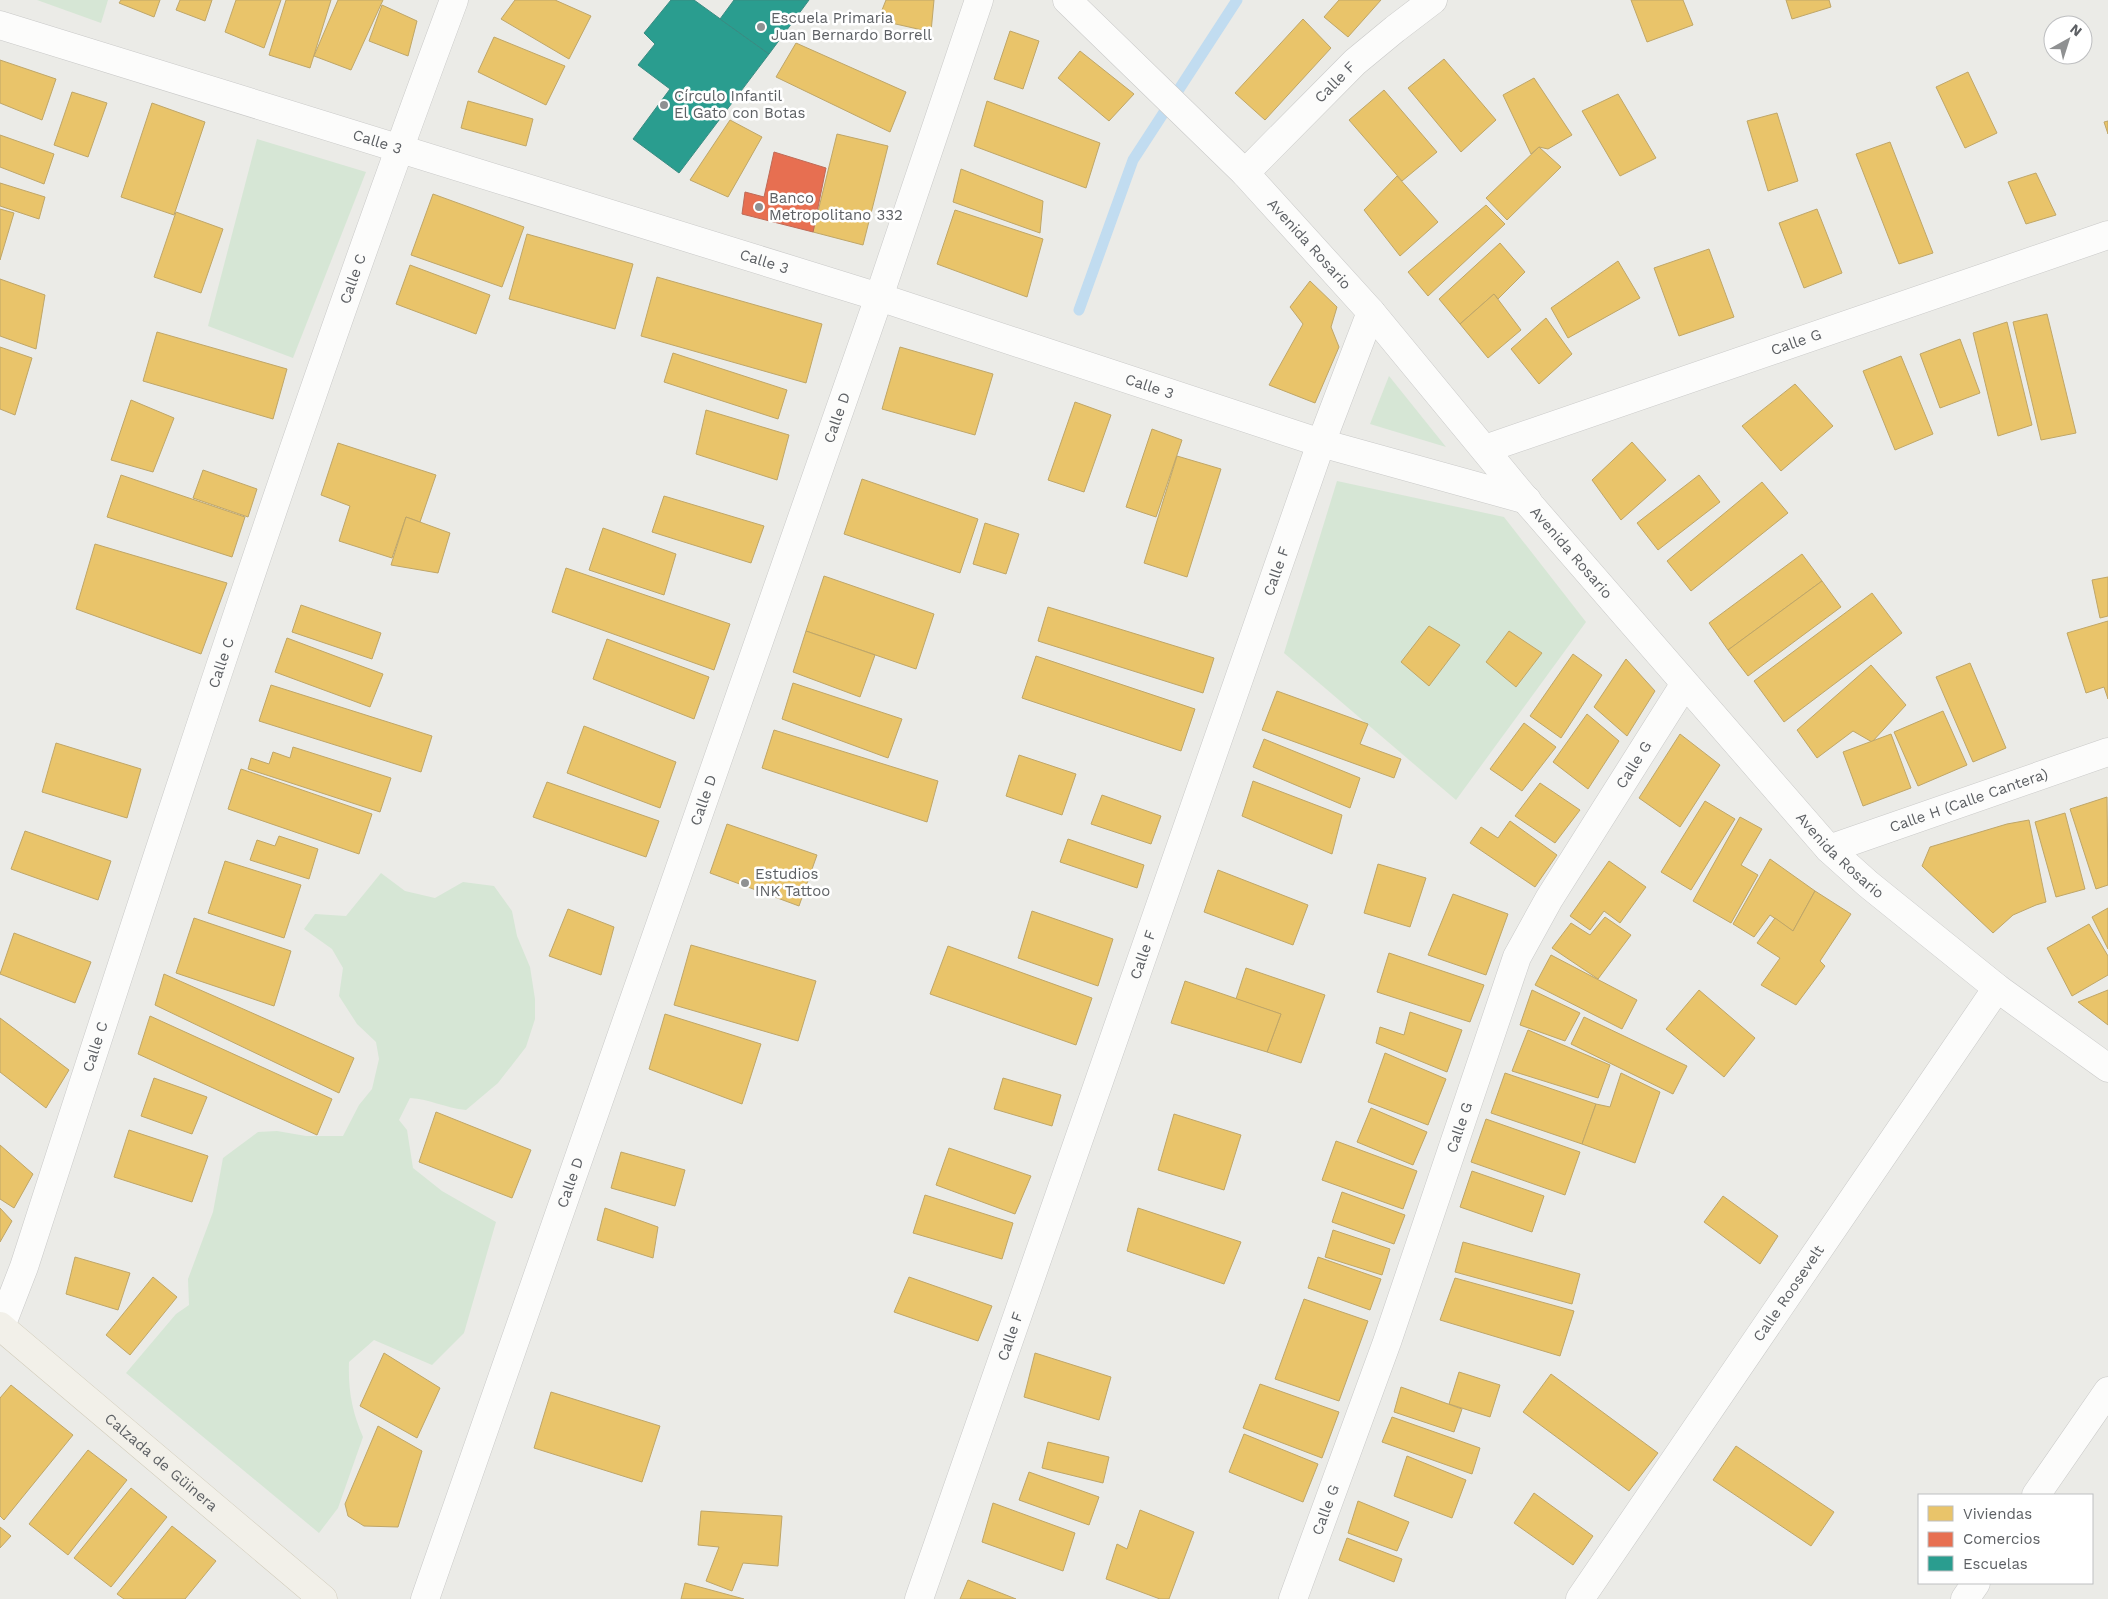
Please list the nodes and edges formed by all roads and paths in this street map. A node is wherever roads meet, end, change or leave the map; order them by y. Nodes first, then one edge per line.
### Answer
1 (454, 0) edge
2 (979, 0) edge
3 (1067, 0) edge
4 (1433, 0) edge
5 (0, 25) edge
6 (398, 148) junction
7 (1245, 173) junction
8 (2108, 235) edge
9 (879, 297) junction
10 (1371, 312) junction
11 (1321, 443) junction
12 (1485, 449) junction
13 (1527, 500) junction
14 (1684, 685) junction
15 (2108, 752) edge
16 (1829, 849) junction
17 (1997, 988) junction
18 (2108, 1068) edge
19 (0, 1327) edge
20 (2108, 1391) edge
21 (2037, 1494) edge
22 (1975, 1584) edge
23 (323, 1599) edge
24 (425, 1599) edge
25 (919, 1599) edge
26 (1293, 1599) edge
27 (1580, 1599) edge
28 (1965, 1599) edge

1 - 6 street, Calle C
2 - 9 street, Calle D
3 - 7 street, Avenida Rosario
4 - 7 street, Calle F
5 - 6 street, Calle 3
6 - 9 street, Calle 3
6 - 19 street, Calle C
7 - 10 street, Avenida Rosario
8 - 12 street, Calle G
9 - 11 street, Calle 3
9 - 24 street, Calle D
10 - 11 street, Calle F
10 - 12 street, Avenida Rosario
11 - 13 street, Calle 3
11 - 25 street, Calle F
12 - 13 street, Avenida Rosario
13 - 14 street, Avenida Rosario
14 - 16 street, Avenida Rosario
14 - 26 street, Calle G
15 - 16 street, Calle H (Calle Cantera)
16 - 17 street, Avenida Rosario
17 - 18 street, Avenida Rosario
17 - 27 street, Calle Roosevelt
19 - 23 main road, Calzada de Güinera
20 - 21 street
22 - 28 street

